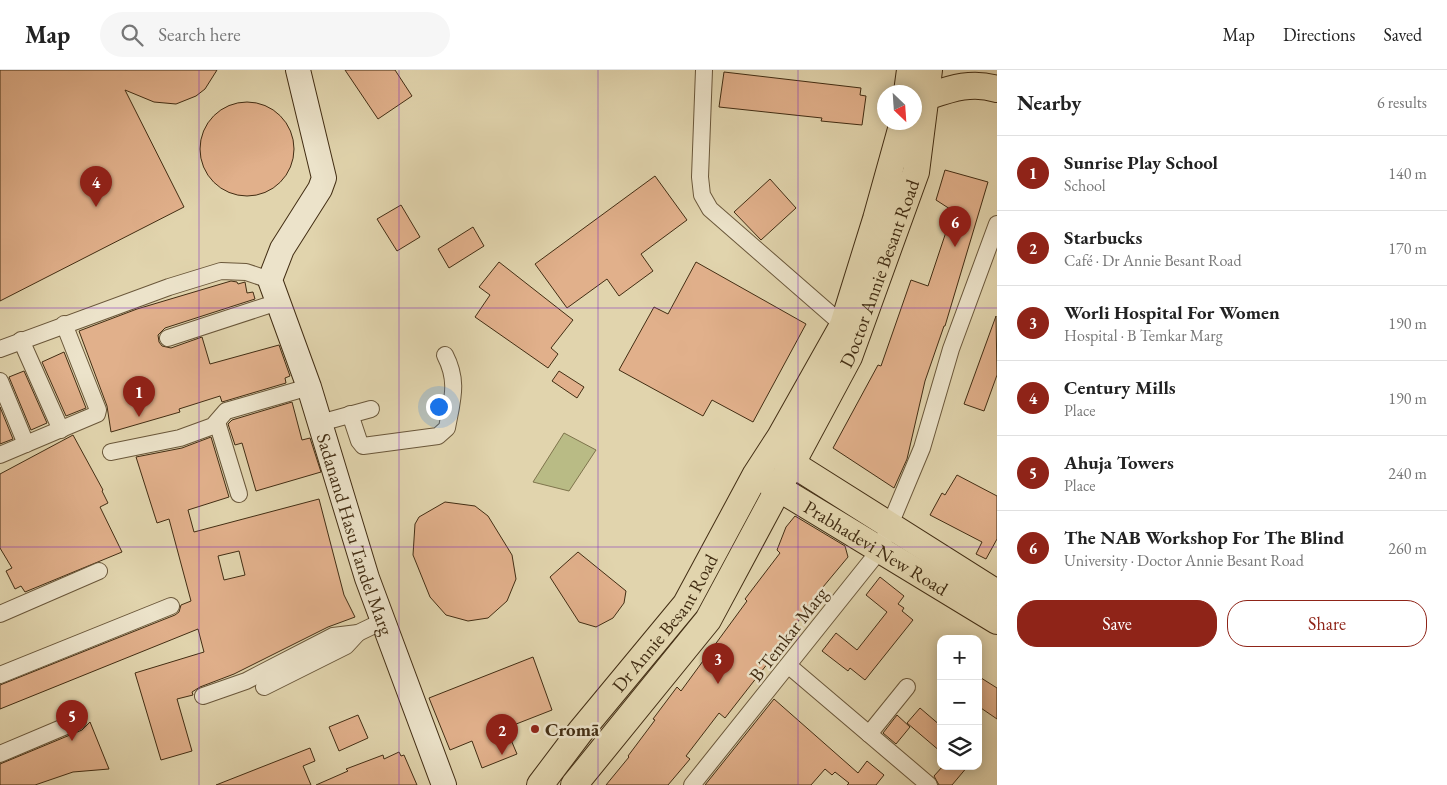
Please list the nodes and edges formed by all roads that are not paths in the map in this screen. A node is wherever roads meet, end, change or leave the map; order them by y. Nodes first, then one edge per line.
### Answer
1 (298, 70) edge
2 (704, 70) edge
3 (910, 70) edge
4 (929, 70) edge
5 (987, 70) edge
6 (914, 85) edge
7 (921, 85) edge
8 (997, 89) edge
9 (922, 94) edge
10 (901, 130) edge
11 (916, 130) edge
12 (997, 224) edge
13 (274, 291) junction
14 (64, 324) junction
15 (843, 324) junction
16 (168, 338) dead end
17 (21, 340) junction
18 (0, 349) edge
19 (445, 355) dead end
20 (0, 381) edge
21 (310, 387) junction
22 (371, 409) dead end
23 (350, 414) junction
24 (217, 422) junction
25 (320, 423) junction
26 (61, 430) junction
27 (26, 444) junction
28 (772, 450) junction
29 (111, 452) dead end
30 (0, 455) edge
31 (793, 465) junction
32 (756, 474) junction
33 (779, 490) junction
34 (239, 494) dead end
35 (891, 527) junction
36 (879, 551) junction
37 (99, 571) dead end
38 (997, 593) edge
39 (171, 606) dead end
40 (0, 614) edge
41 (384, 621) junction
42 (997, 621) edge
43 (358, 633) junction
44 (789, 666) junction
45 (0, 675) edge
46 (264, 687) dead end
47 (907, 687) dead end
48 (203, 696) dead end
49 (78, 721) dead end
50 (869, 734) junction
51 (0, 754) edge
52 (444, 785) edge
53 (540, 785) edge
54 (574, 785) edge
55 (692, 785) edge
56 (929, 785) edge

1 - 13 street
2 - 15 street
3 - 6 main road, Doctor Annie Besant Road
4 - 7 main road, Doctor Annie Besant Road
5 - 8 street
8 - 9 main road
10 - 15 main road, Doctor Annie Besant Road
11 - 31 main road, Doctor Annie Besant Road
12 - 35 street, B Temkar Marg
13 - 14 street
13 - 16 street
13 - 21 street, Sadanand Hasu Tandel Marg
14 - 17 street
14 - 26 street
15 - 28 main road, Doctor Annie Besant Road
17 - 18 street
17 - 26 street
19 - 23 street
20 - 27 street
21 - 24 street
21 - 25 street, Sadanand Hasu Tandel Marg
22 - 23 street
23 - 25 street
24 - 29 street
24 - 34 street
25 - 41 street, Sadanand Hasu Tandel Marg
26 - 27 street
27 - 30 street
28 - 31 main road, Prabhadevi New Road
28 - 32 main road, Dr Annie Besant Road
31 - 33 main road, Dr Annie Besant Road
31 - 35 main road, Prabhadevi New Road
32 - 33 main road, Prabhadevi New Road
32 - 53 main road, Dr Annie Besant Road
33 - 36 main road, Prabhadevi New Road
33 - 54 main road, Dr Annie Besant Road
35 - 36 street, B Temkar Marg
35 - 38 main road, Prabhadevi New Road
36 - 42 main road, Prabhadevi New Road
36 - 44 street, B Temkar Marg
37 - 40 street
39 - 45 street
41 - 43 street
41 - 52 street, Sadanand Hasu Tandel Marg
43 - 46 street
43 - 48 street
44 - 50 street
44 - 55 street, B Temkar Marg
47 - 50 street
49 - 51 street
50 - 56 street

